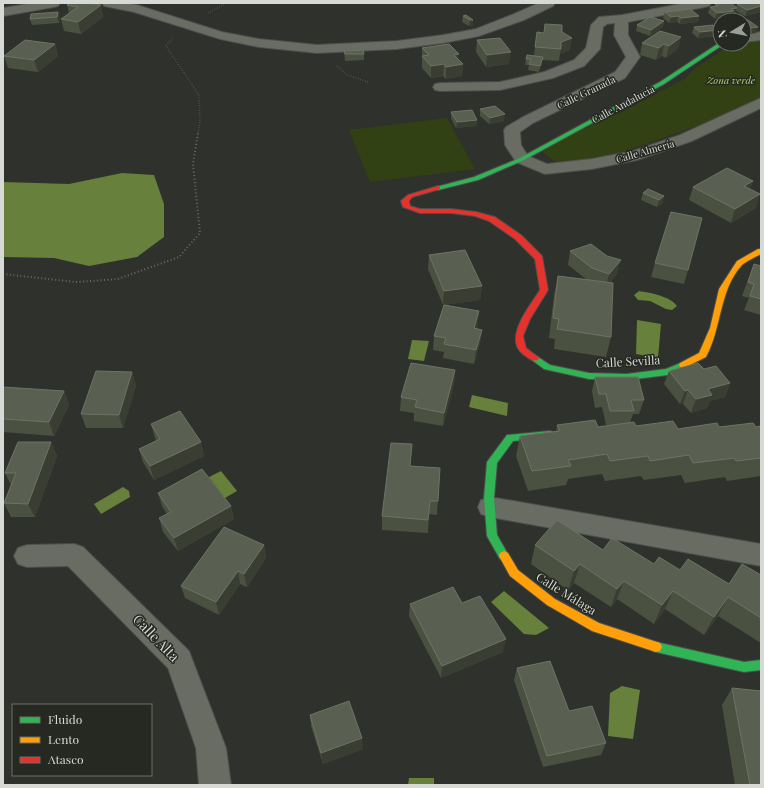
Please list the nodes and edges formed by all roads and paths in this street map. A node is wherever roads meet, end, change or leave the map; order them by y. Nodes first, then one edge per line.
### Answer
1 (54, 3) edge
2 (108, 3) edge
3 (227, 3) edge
4 (548, 3) edge
5 (705, 3) edge
6 (3, 12) edge
7 (202, 16) dead end
8 (622, 19) junction
9 (174, 38) dead end
10 (317, 49) junction
11 (712, 50) edge
12 (368, 82) dead end
13 (440, 87) dead end
14 (761, 102) edge
15 (522, 159) junction
16 (761, 251) edge
17 (3, 274) edge
18 (560, 434) edge
19 (490, 507) junction
20 (761, 555) edge
21 (27, 556) dead end
22 (761, 665) edge
23 (215, 785) edge

1 - 6 street
2 - 10 street
3 - 7 path
4 - 10 street
5 - 8 street
8 - 13 street
8 - 15 street, Calle Granada
9 - 17 path
10 - 12 path
11 - 15 street, Calle Andalucía
14 - 15 street, Calle Almería
15 - 16 street, Calle Sevilla
18 - 19 street, Calle Málaga
19 - 20 street
19 - 22 street, Calle Málaga
21 - 23 street, Calle Alta

